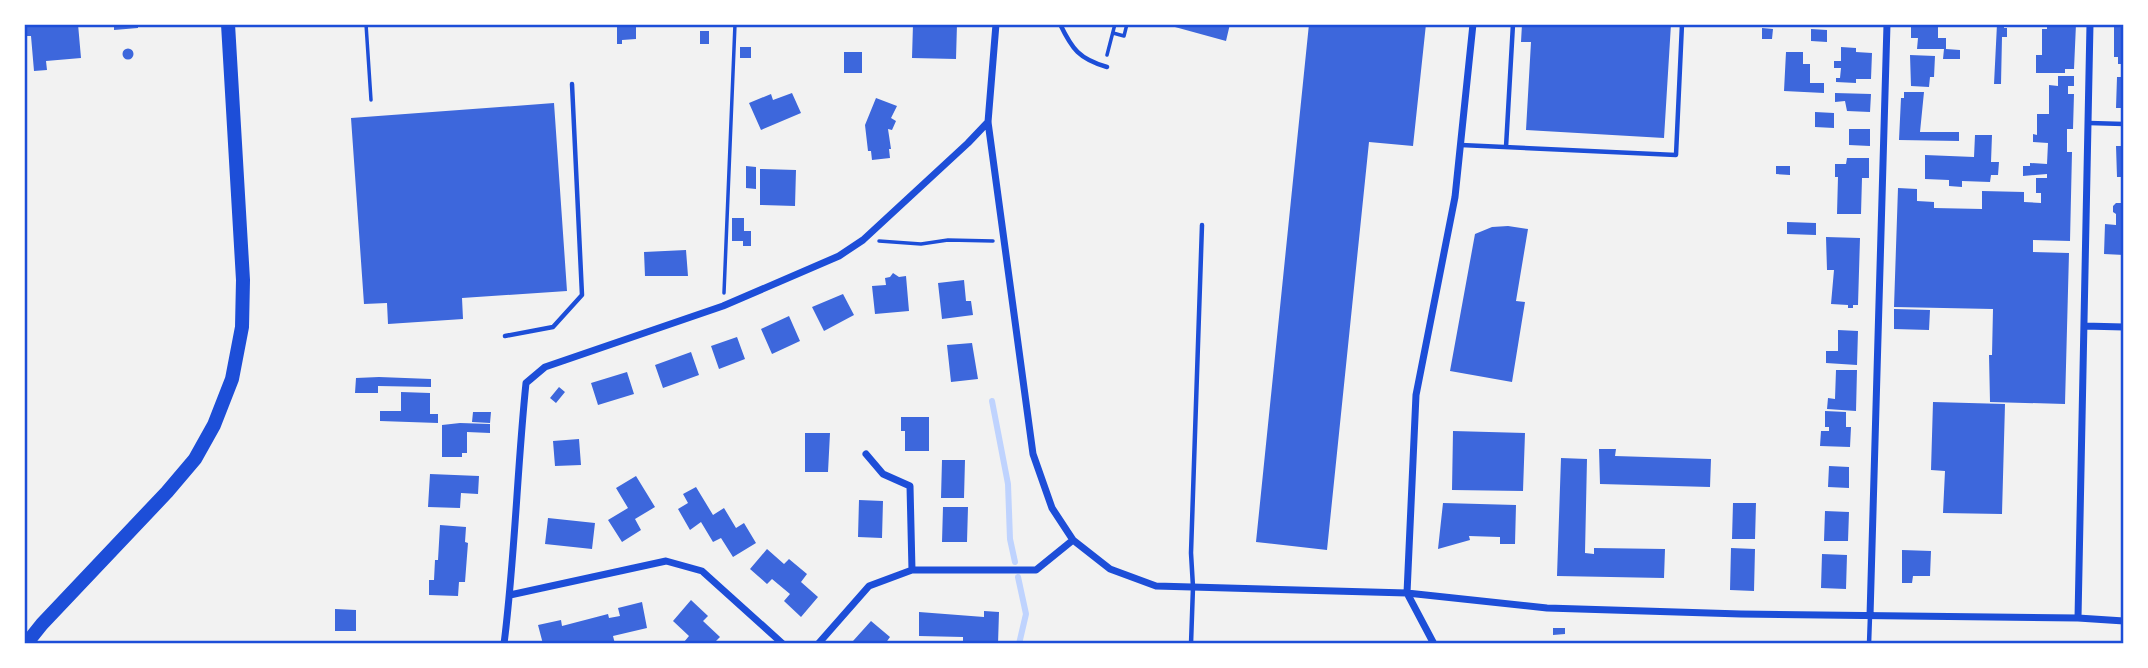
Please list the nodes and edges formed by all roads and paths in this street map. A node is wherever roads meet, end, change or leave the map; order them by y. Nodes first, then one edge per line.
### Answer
1 (228, 24) edge
2 (366, 24) edge
3 (735, 24) edge
4 (996, 24) edge
5 (1060, 24) edge
6 (1115, 24) edge
7 (1127, 24) edge
8 (1473, 24) edge
9 (1513, 24) edge
10 (1682, 24) edge
11 (1887, 24) edge
12 (2091, 24) edge
13 (1113, 33) junction
14 (1107, 67) joint
15 (572, 85) dead end
16 (371, 100) dead end
17 (988, 121) junction
18 (2088, 123) junction
19 (2123, 124) edge
20 (1460, 145) junction
21 (1506, 147) junction
22 (1202, 225) dead end
23 (863, 240) junction
24 (1002, 241) junction
25 (723, 306) junction
26 (2084, 326) junction
27 (2123, 327) edge
28 (505, 336) dead end
29 (866, 454) dead end
30 (1073, 540) junction
31 (912, 570) junction
32 (1193, 587) junction
33 (1407, 593) junction
34 (510, 595) junction
35 (1870, 616) junction
36 (2078, 618) junction
37 (2123, 621) edge
38 (26, 643) edge
39 (504, 643) edge
40 (783, 643) edge
41 (818, 643) edge
42 (1191, 643) edge
43 (1434, 643) edge
44 (1869, 643) edge

1 - 38 highway
2 - 16 path
3 - 25 path
4 - 17 street
5 - 14 lane
6 - 13 path
7 - 13 path
8 - 20 street
9 - 21 lane
10 - 21 lane
11 - 35 street
12 - 18 street
13 - 14 path
15 - 28 lane
17 - 23 street
17 - 24 street
18 - 19 lane
18 - 26 street
20 - 21 lane
20 - 33 street
22 - 32 lane
23 - 24 path
23 - 25 street
24 - 30 street
25 - 34 street
26 - 27 street
26 - 36 street
29 - 31 street
30 - 31 street
30 - 32 street
31 - 41 street
32 - 33 street
32 - 42 lane
33 - 35 street
33 - 43 street
34 - 39 street
34 - 40 street
35 - 36 street
35 - 44 lane
36 - 37 street

